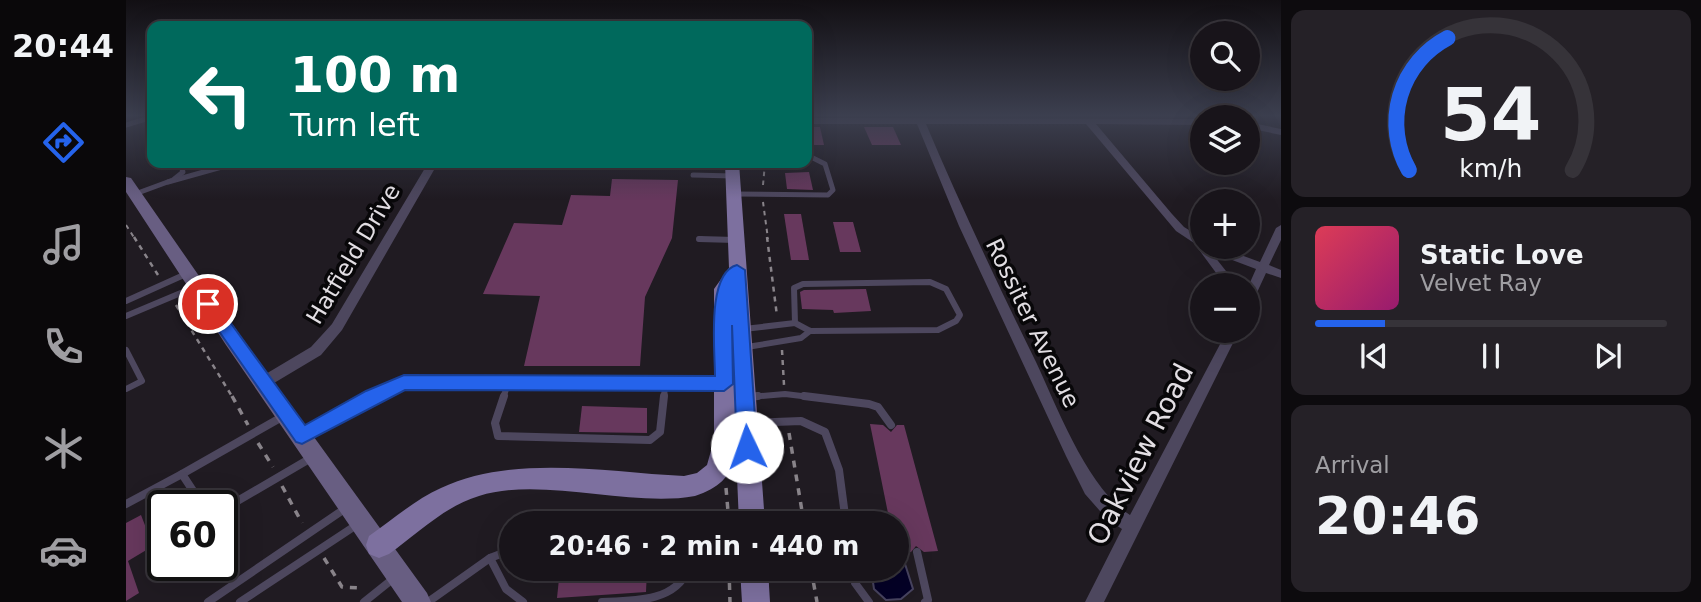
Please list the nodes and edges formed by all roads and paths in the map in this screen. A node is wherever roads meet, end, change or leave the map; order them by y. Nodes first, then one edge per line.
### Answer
1 (929, 143) edge
2 (1107, 143) edge
3 (812, 158) edge
4 (182, 168) edge
5 (218, 168) edge
6 (430, 168) edge
7 (733, 169) edge
8 (693, 175) dead end
9 (168, 182) junction
10 (130, 187) edge
11 (734, 194) junction
12 (126, 225) edge
13 (1281, 228) edge
14 (1190, 234) edge
15 (699, 239) dead end
16 (736, 240) junction
17 (1241, 259) edge
18 (1263, 267) junction
19 (737, 270) junction
20 (1260, 273) edge
21 (1281, 274) edge
22 (192, 280) junction
23 (164, 284) junction
24 (171, 297) junction
25 (126, 300) edge
26 (126, 316) edge
27 (795, 323) junction
28 (810, 331) junction
29 (741, 338) junction
30 (1227, 343) edge
31 (126, 350) edge
32 (264, 382) junction
33 (508, 384) junction
34 (724, 384) junction
35 (665, 385) junction
36 (126, 389) edge
37 (744, 397) junction
38 (287, 414) junction
39 (746, 423) junction
40 (891, 425) dead end
41 (253, 434) junction
42 (309, 446) junction
43 (182, 474) junction
44 (278, 477) junction
45 (192, 490) edge
46 (728, 497) dead end
47 (238, 501) edge
48 (126, 504) edge
49 (729, 511) edge
50 (751, 511) edge
51 (844, 511) edge
52 (356, 513) junction
53 (1132, 526) junction
54 (308, 533) junction
55 (379, 545) junction
56 (319, 549) junction
57 (917, 552) dead end
58 (499, 555) edge
59 (490, 558) junction
60 (398, 574) junction
61 (686, 581) edge
62 (729, 581) edge
63 (755, 581) edge
64 (813, 581) edge
65 (855, 581) edge
66 (366, 600) edge
67 (208, 602) edge
68 (240, 602) edge
69 (418, 602) edge
70 (428, 602) edge
71 (523, 602) edge
72 (602, 602) edge
73 (730, 602) edge
74 (756, 602) edge
75 (817, 602) edge
76 (869, 602) edge
77 (925, 602) edge
78 (1094, 602) edge

1 - 53 street, Rossiter Avenue
2 - 14 street
3 - 11 lane
4 - 9 lane
5 - 9 lane
6 - 32 street, Hatfield Drive
7 - 8 lane
7 - 11 main road
9 - 10 lane
10 - 22 main road
11 - 16 main road
12 - 23 path
13 - 18 street
15 - 16 lane
16 - 19 main road
17 - 18 street
18 - 20 street
18 - 21 street
19 - 29 main road
19 - 34 main road
22 - 23 lane
22 - 24 lane
22 - 32 main road
23 - 25 lane
24 - 26 lane
24 - 41 path
27 - 28 lane
27 - 28 lane
27 - 29 lane
28 - 29 lane
29 - 37 main road
30 - 53 street, Oakview Road
31 - 36 lane
32 - 38 main road
33 - 35 lane
33 - 35 lane
33 - 42 lane
34 - 35 lane
34 - 55 main road
37 - 39 main road
37 - 40 lane
38 - 41 lane
38 - 42 main road
39 - 50 main road
39 - 51 lane
41 - 43 lane
41 - 44 path
42 - 44 lane
42 - 52 main road
43 - 45 lane
43 - 48 lane
44 - 47 lane
44 - 54 path
46 - 49 path
52 - 54 lane
52 - 55 main road
52 - 56 lane
53 - 78 street, Oakview Road
54 - 67 lane
55 - 60 main road
56 - 66 path
56 - 68 lane
57 - 77 lane
58 - 59 lane
59 - 70 lane
59 - 71 lane
60 - 66 lane
60 - 69 main road
61 - 72 lane
62 - 73 path
63 - 74 main road
64 - 75 path
65 - 76 lane

